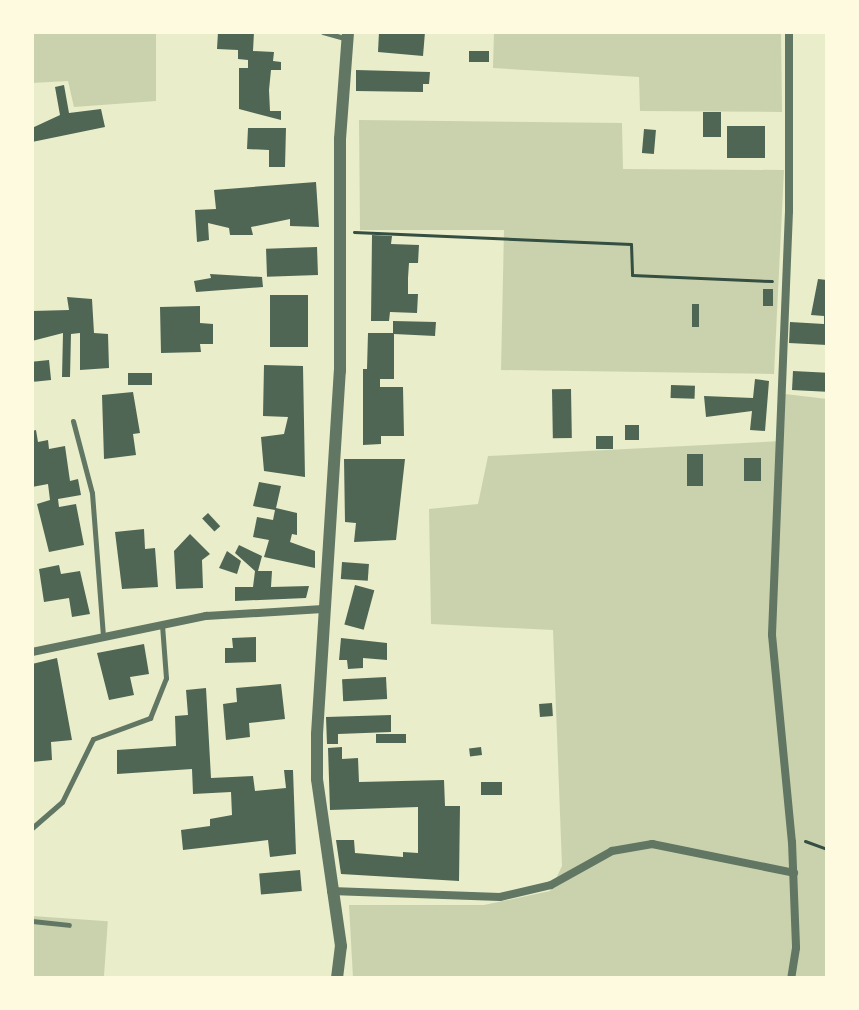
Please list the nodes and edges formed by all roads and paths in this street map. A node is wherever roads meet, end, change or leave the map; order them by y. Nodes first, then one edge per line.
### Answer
1 (323, 32) edge
2 (789, 32) edge
3 (348, 36) edge
4 (360, 232) dead end
5 (787, 282) junction
6 (73, 421) dead end
7 (323, 609) junction
8 (162, 624) junction
9 (103, 635) junction
10 (32, 652) edge
11 (32, 828) edge
12 (792, 842) junction
13 (827, 849) edge
14 (794, 873) junction
15 (331, 891) junction
16 (32, 921) edge
17 (69, 925) dead end
18 (337, 978) edge
19 (791, 978) edge

1 - 3 lane
2 - 5 street
3 - 7 street
4 - 5 path
5 - 12 street
6 - 9 lane
7 - 8 street
7 - 15 street
8 - 9 street
8 - 11 lane
9 - 10 street
12 - 13 path
12 - 14 street
14 - 15 street
14 - 19 street
15 - 18 street
16 - 17 lane

